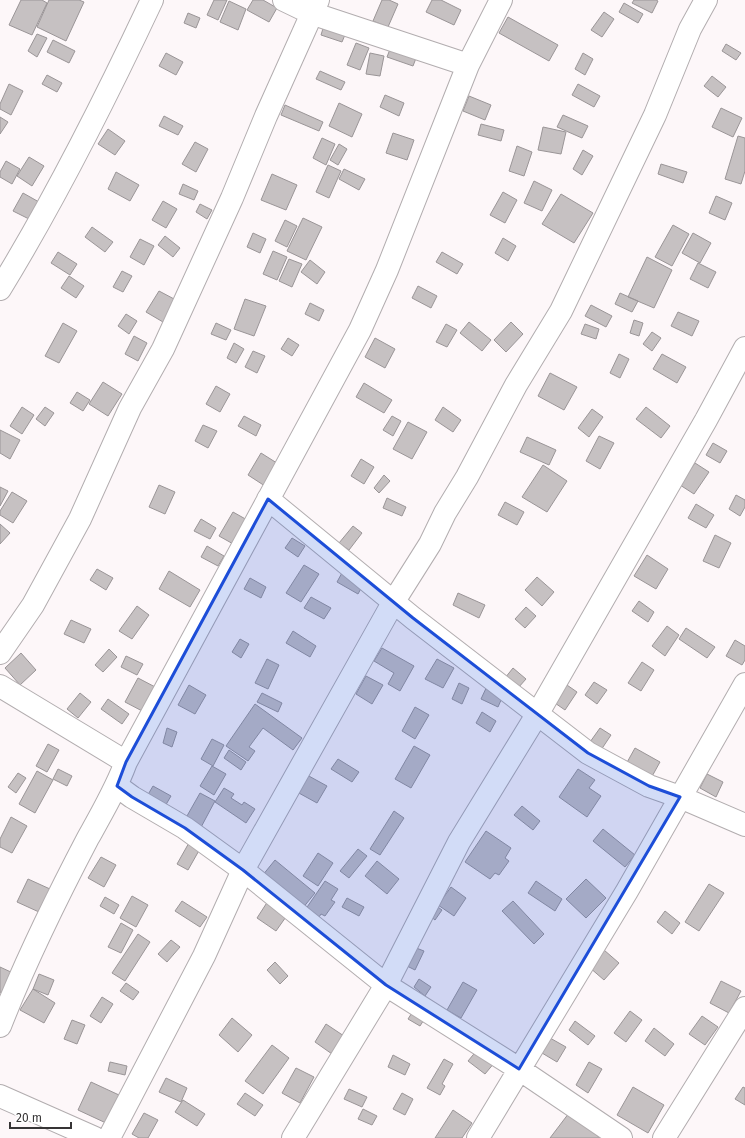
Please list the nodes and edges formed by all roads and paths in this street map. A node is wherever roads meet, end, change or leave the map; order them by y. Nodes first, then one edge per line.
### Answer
1 (152, 0) edge
2 (284, 0) edge
3 (500, 0) edge
4 (706, 0) edge
5 (315, 7) edge
6 (468, 65) junction
7 (0, 289) edge
8 (745, 348) edge
9 (268, 499) junction
10 (394, 601) junction
11 (0, 653) edge
12 (745, 684) edge
13 (0, 686) edge
14 (538, 713) junction
15 (126, 762) junction
16 (117, 786) junction
17 (680, 797) junction
18 (745, 825) edge
19 (243, 870) junction
20 (386, 984) junction
21 (745, 1008) edge
22 (0, 1026) edge
23 (519, 1069) junction
24 (0, 1096) edge
25 (95, 1138) edge
26 (109, 1138) edge
27 (293, 1138) edge
28 (478, 1138) edge
29 (621, 1138) edge
30 (664, 1138) edge

1 - 7 street
2 - 5 street
3 - 6 street
4 - 10 street
5 - 6 street
5 - 11 street
6 - 9 street
8 - 14 street
9 - 10 street
9 - 15 street
10 - 14 street
10 - 19 street
12 - 17 street
13 - 15 street
14 - 17 street
14 - 20 street
15 - 16 street
16 - 19 street
16 - 22 street
17 - 18 street
17 - 23 street
19 - 20 street
19 - 26 street
20 - 23 street
20 - 27 street
21 - 30 street
23 - 28 street
23 - 29 street
24 - 25 street

